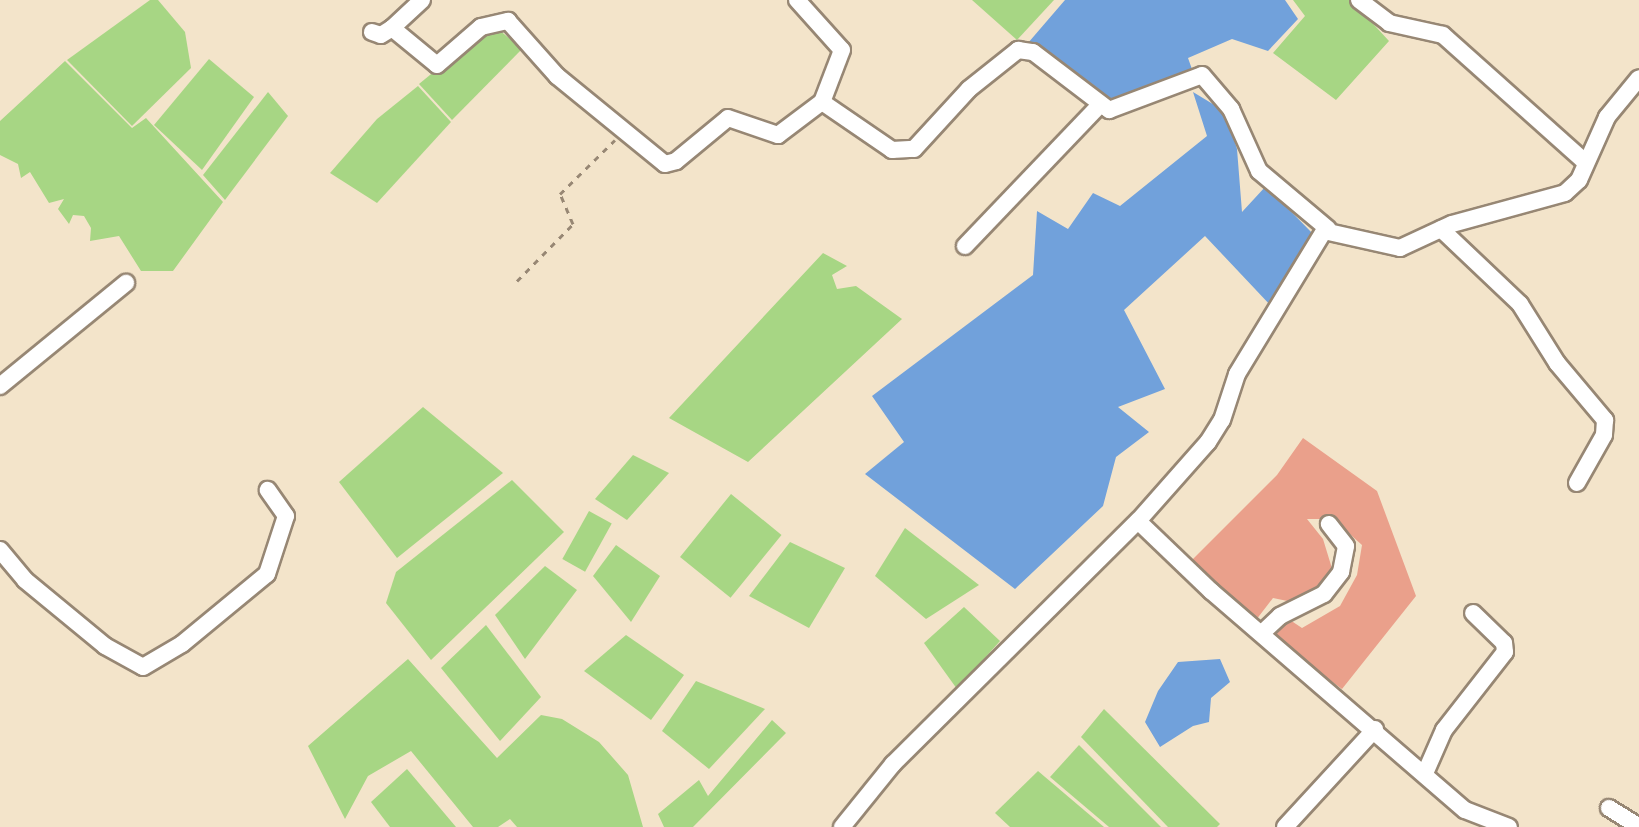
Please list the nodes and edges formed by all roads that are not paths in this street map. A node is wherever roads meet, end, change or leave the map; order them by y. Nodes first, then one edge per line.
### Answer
1 (422, 0) edge
2 (797, 0) edge
3 (1359, 0) edge
4 (392, 28) junction
5 (372, 32) dead end
6 (1639, 78) edge
7 (822, 102) junction
8 (1099, 106) junction
9 (1584, 161) junction
10 (1328, 229) junction
11 (1441, 229) junction
12 (965, 246) dead end
13 (126, 283) dead end
14 (0, 386) edge
15 (1577, 483) dead end
16 (268, 490) dead end
17 (1138, 521) junction
18 (1329, 524) dead end
19 (0, 550) edge
20 (1473, 613) dead end
21 (1262, 633) junction
22 (1375, 729) junction
23 (1426, 771) junction
24 (1609, 808) dead end
25 (842, 827) edge
26 (1285, 827) edge
27 (1509, 827) edge
28 (1639, 827) edge

1 - 4 street
2 - 7 street
3 - 9 street
4 - 5 street
4 - 7 street
6 - 9 street
7 - 8 street
8 - 10 street
8 - 12 street
9 - 11 street
10 - 11 street
10 - 17 street
11 - 15 street
13 - 14 street
16 - 19 street
17 - 21 street
17 - 25 street
18 - 21 street
20 - 23 street
21 - 22 street
22 - 23 street
22 - 26 street
23 - 27 street
24 - 28 street

